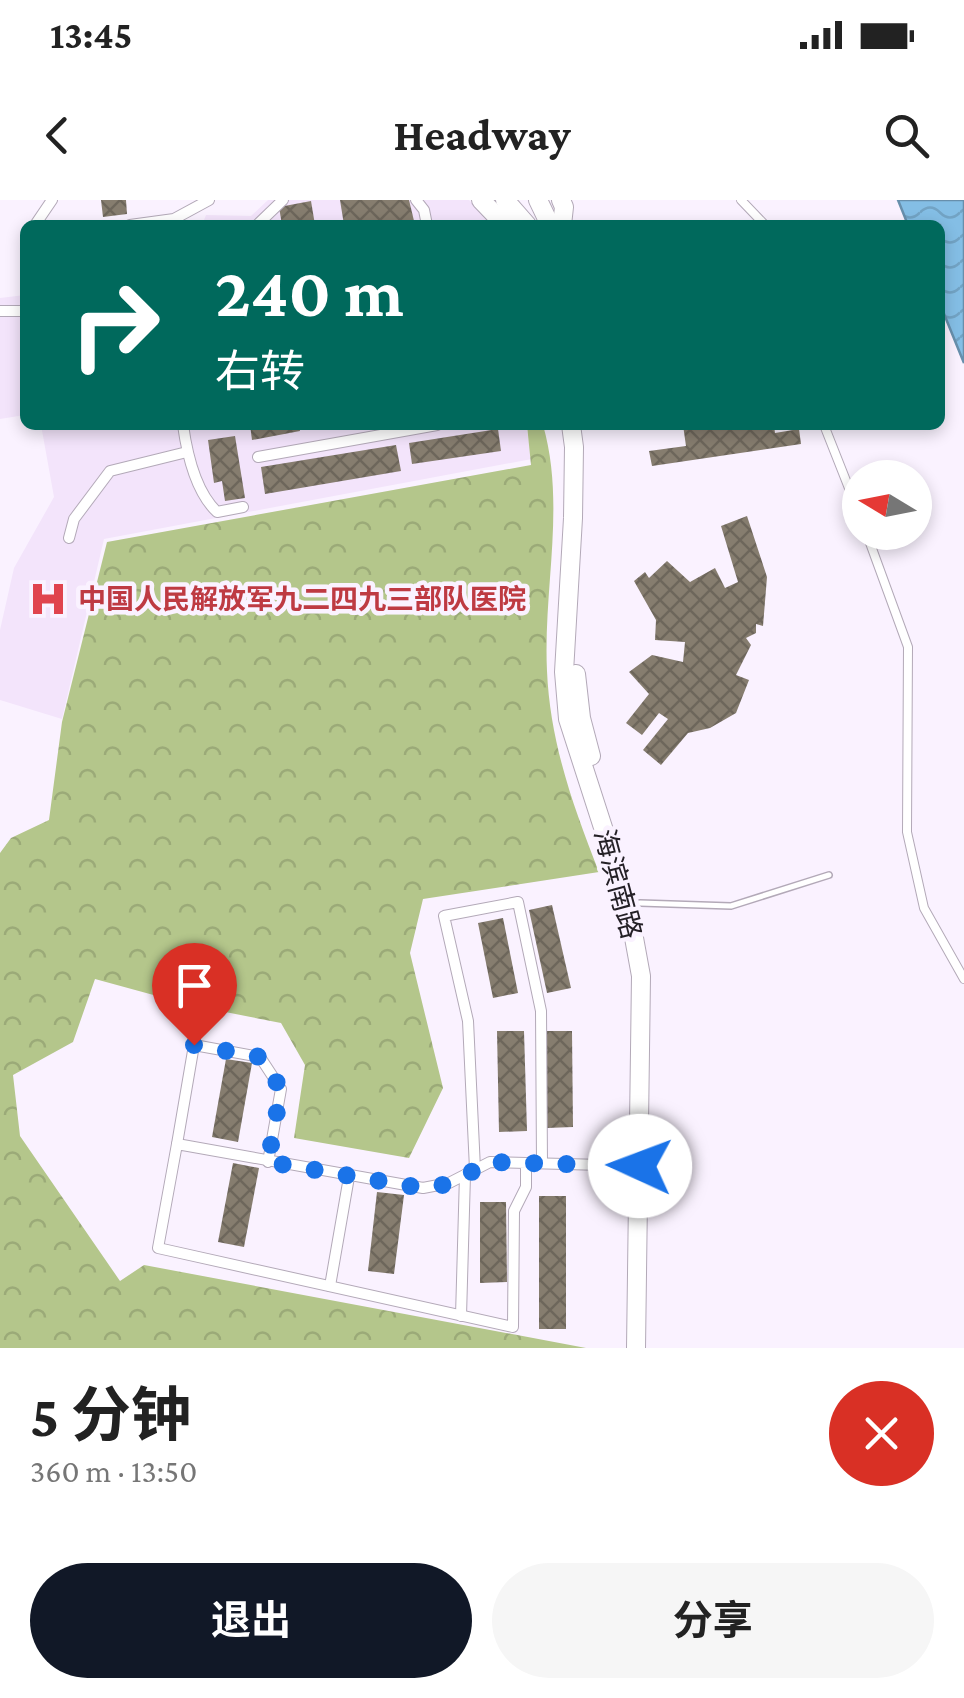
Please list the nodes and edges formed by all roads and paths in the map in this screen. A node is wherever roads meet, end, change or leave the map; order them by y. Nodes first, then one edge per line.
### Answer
1 (209, 200) edge
2 (283, 200) edge
3 (481, 200) edge
4 (506, 200) edge
5 (741, 200) edge
6 (167, 220) edge
7 (262, 220) edge
8 (500, 220) edge
9 (523, 220) edge
10 (760, 220) edge
11 (184, 430) edge
12 (409, 430) edge
13 (572, 430) edge
14 (584, 430) edge
15 (826, 430) edge
16 (186, 452) junction
17 (258, 457) dead end
18 (842, 470) edge
19 (242, 507) dead end
20 (69, 538) dead end
21 (873, 550) edge
22 (830, 875) dead end
23 (640, 904) junction
24 (964, 979) edge
25 (177, 1144) junction
26 (268, 1162) junction
27 (526, 1163) junction
28 (542, 1163) junction
29 (640, 1166) junction
30 (470, 1172) junction
31 (349, 1177) junction
32 (330, 1286) junction
33 (462, 1316) junction
34 (636, 1348) edge
35 (648, 1348) edge

1 - 6 street
2 - 7 street
3 - 8 highway
4 - 9 highway
5 - 10 street
11 - 16 street
12 - 17 street
13 - 29 highway, 海滨南路
14 - 23 highway, 海滨南路
15 - 18 street
16 - 19 street
16 - 20 street
21 - 24 street
22 - 23 lane
23 - 35 highway, 海滨南路
25 - 26 street
25 - 26 street
25 - 32 street
26 - 31 street
27 - 28 street
27 - 30 street
27 - 33 street
28 - 29 street
28 - 30 street
29 - 34 highway, 海滨南路
30 - 31 street
30 - 33 street
31 - 32 street
32 - 33 street

